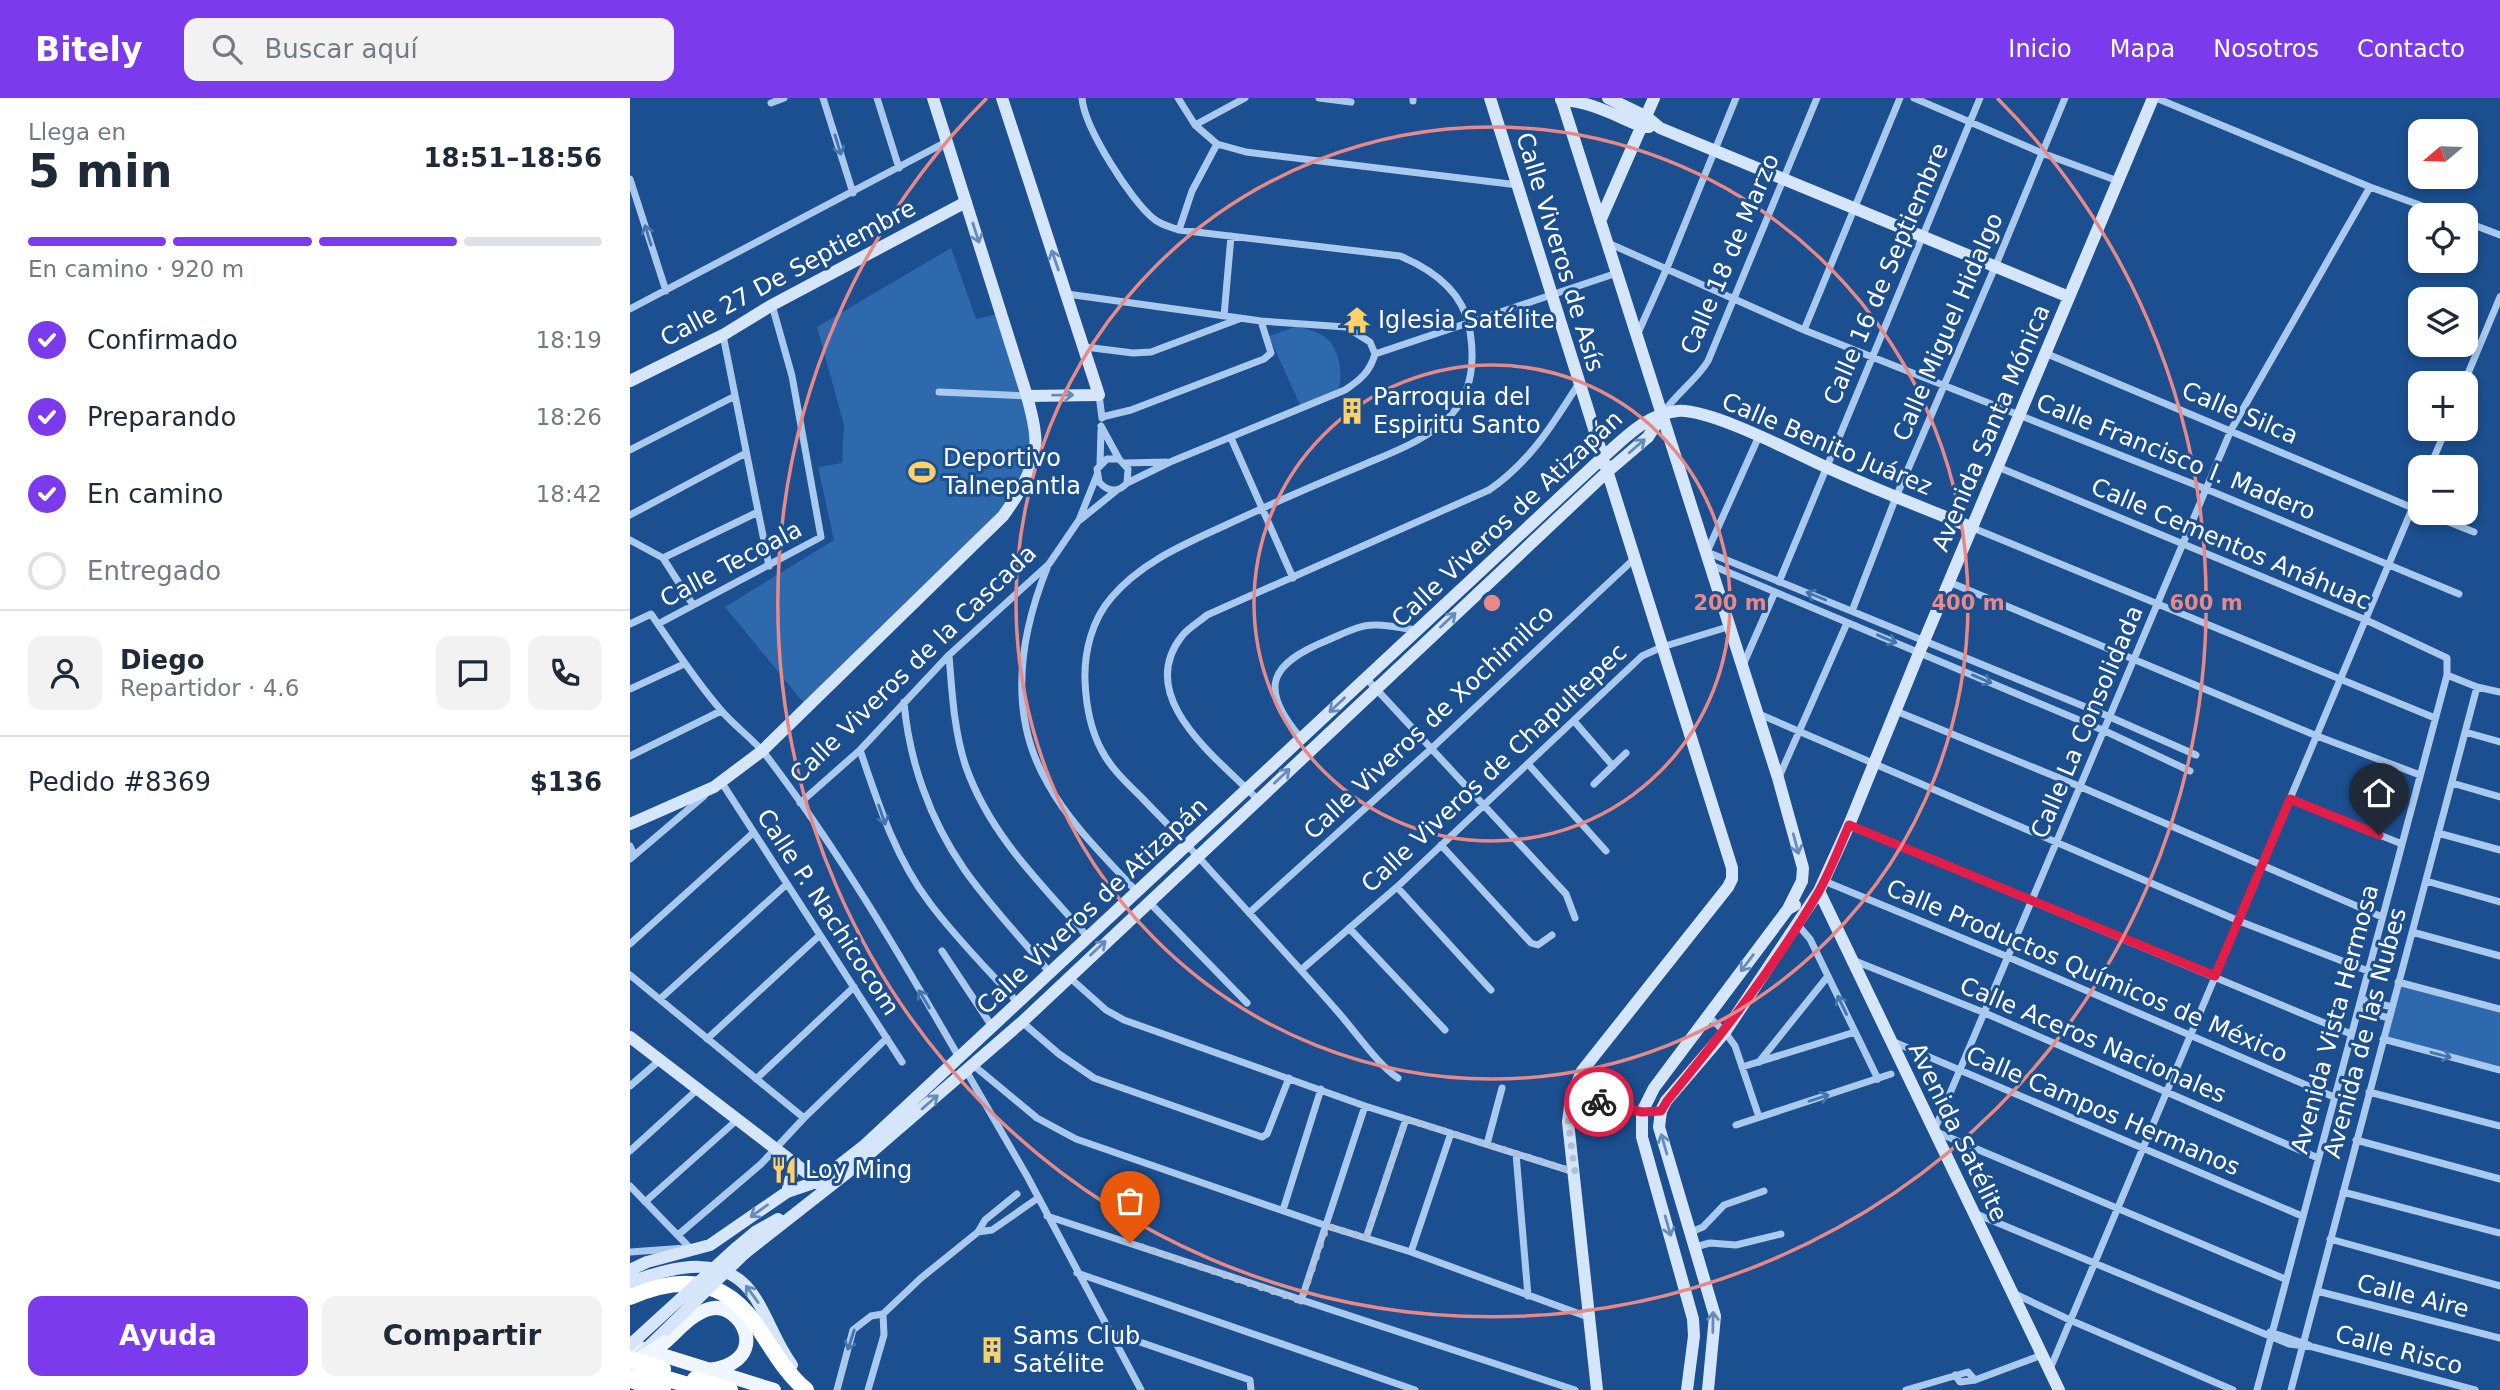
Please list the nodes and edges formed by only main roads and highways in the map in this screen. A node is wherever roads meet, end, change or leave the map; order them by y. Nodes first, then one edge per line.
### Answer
1 (630, 1297) edge
2 (630, 1345) edge
3 (630, 1367) edge
4 (708, 1370) junction
5 (663, 1390) edge
6 (705, 1390) edge
7 (730, 1390) edge
8 (774, 1390) edge
9 (806, 1390) edge

1 - 9 highway
2 - 4 main road
3 - 4 main road, bridge
3 - 5 highway
3 - 6 highway
3 - 7 highway, bridge
4 - 8 main road

